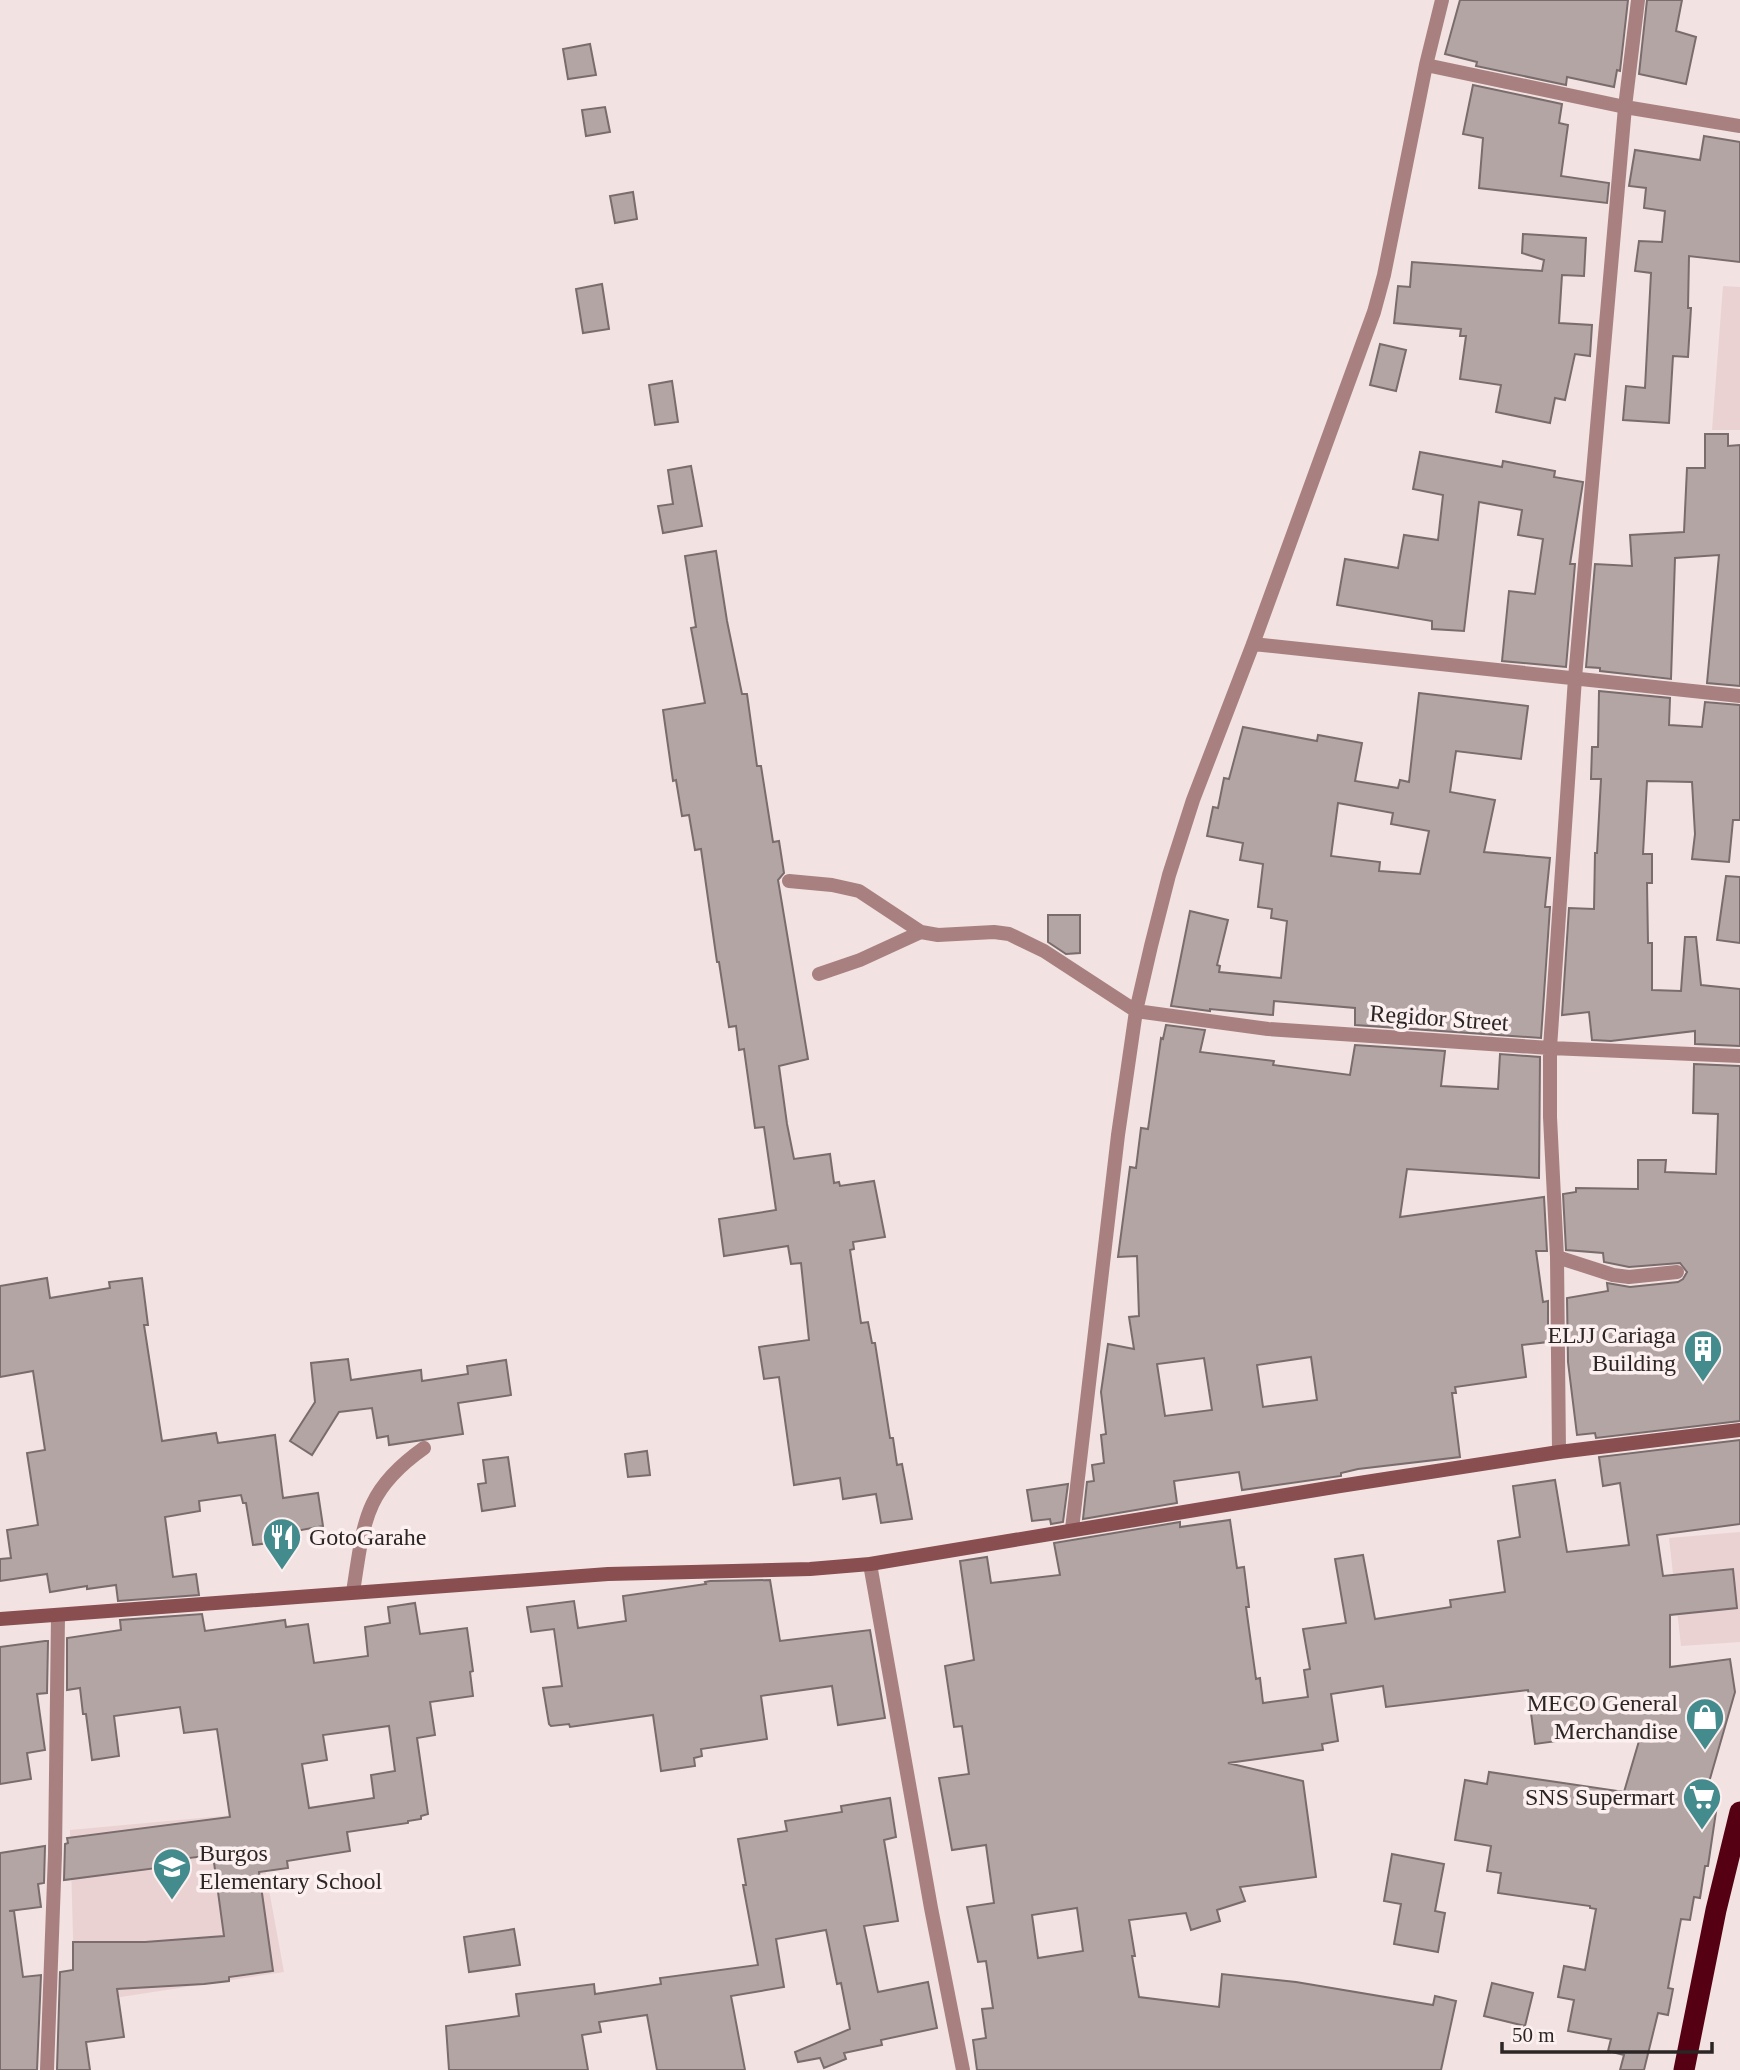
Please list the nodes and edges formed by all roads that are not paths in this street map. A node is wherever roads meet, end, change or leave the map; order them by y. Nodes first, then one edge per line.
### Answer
1 (1442, 0) edge
2 (1638, 0) edge
3 (1426, 65) junction
4 (1625, 107) junction
5 (1740, 126) edge
6 (1253, 644) junction
7 (1575, 678) junction
8 (1740, 696) edge
9 (789, 881) dead end
10 (921, 932) junction
11 (819, 974) dead end
12 (1136, 1011) junction
13 (1550, 1048) junction
14 (1740, 1056) edge
15 (1557, 1257) junction
16 (1677, 1272) dead end
17 (1740, 1430) edge
18 (424, 1448) dead end
19 (1559, 1452) junction
20 (1072, 1530) junction
21 (870, 1564) junction
22 (353, 1592) junction
23 (58, 1616) junction
24 (0, 1619) edge
25 (1740, 1812) edge
26 (47, 2070) edge
27 (963, 2070) edge
28 (1684, 2070) edge

1 - 3 street
2 - 4 street
3 - 4 street
3 - 6 street
4 - 5 street
4 - 7 street
6 - 7 street
6 - 12 street
7 - 8 street
7 - 13 street
9 - 10 street
10 - 11 street
10 - 12 street
12 - 13 street, Regidor Street
12 - 20 street
13 - 14 street, Regidor Street
13 - 15 street
15 - 16 street
15 - 19 street
17 - 19 street
18 - 22 street
19 - 20 street
20 - 21 street
21 - 22 street
21 - 27 street
22 - 23 street
23 - 24 street
23 - 26 street
25 - 28 highway

